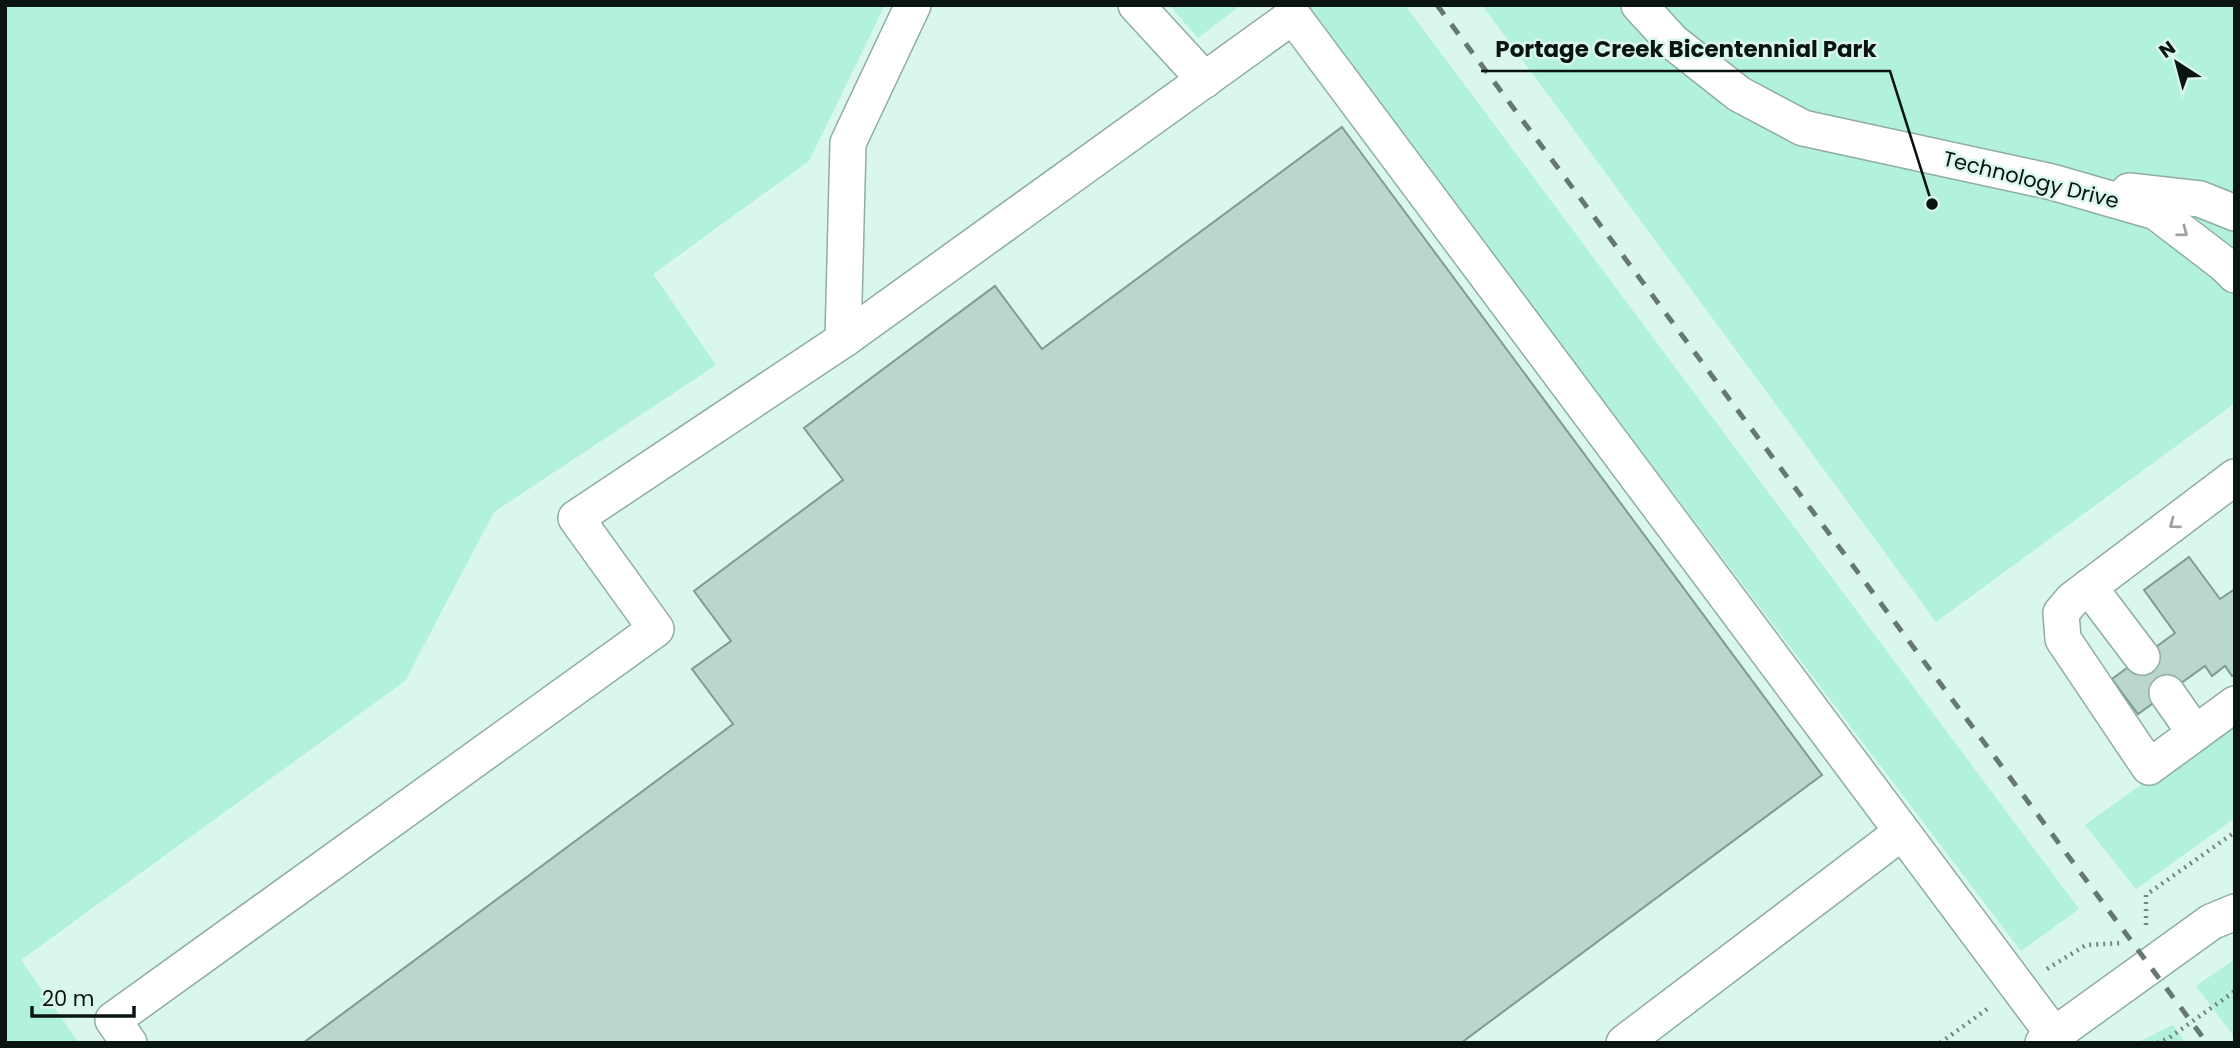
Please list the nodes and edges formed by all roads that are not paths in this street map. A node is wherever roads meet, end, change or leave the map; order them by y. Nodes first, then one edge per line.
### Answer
1 (913, 5) edge
2 (1136, 5) edge
3 (1639, 5) edge
4 (1205, 80) junction
5 (2052, 182) junction
6 (2235, 213) edge
7 (2235, 275) edge
8 (843, 340) junction
9 (2232, 483) edge
10 (2081, 595) junction
11 (2141, 658) tunnel mouth
12 (2167, 693) tunnel mouth
13 (2205, 725) edge
14 (1902, 832) junction
15 (2235, 887) edge
16 (2223, 917) edge
17 (2049, 1039) edge
18 (129, 1043) edge
19 (1624, 1043) edge

1 - 8 street
2 - 4 street
3 - 5 street, Technology Drive
4 - 8 street
4 - 14 street
5 - 6 street
5 -> 7 street, Technology Drive
8 - 18 street
9 -> 10 street
10 - 11 street
10 - 13 street
12 - 13 street
14 - 17 street
14 - 19 street
15 - 16 street
16 - 17 street

